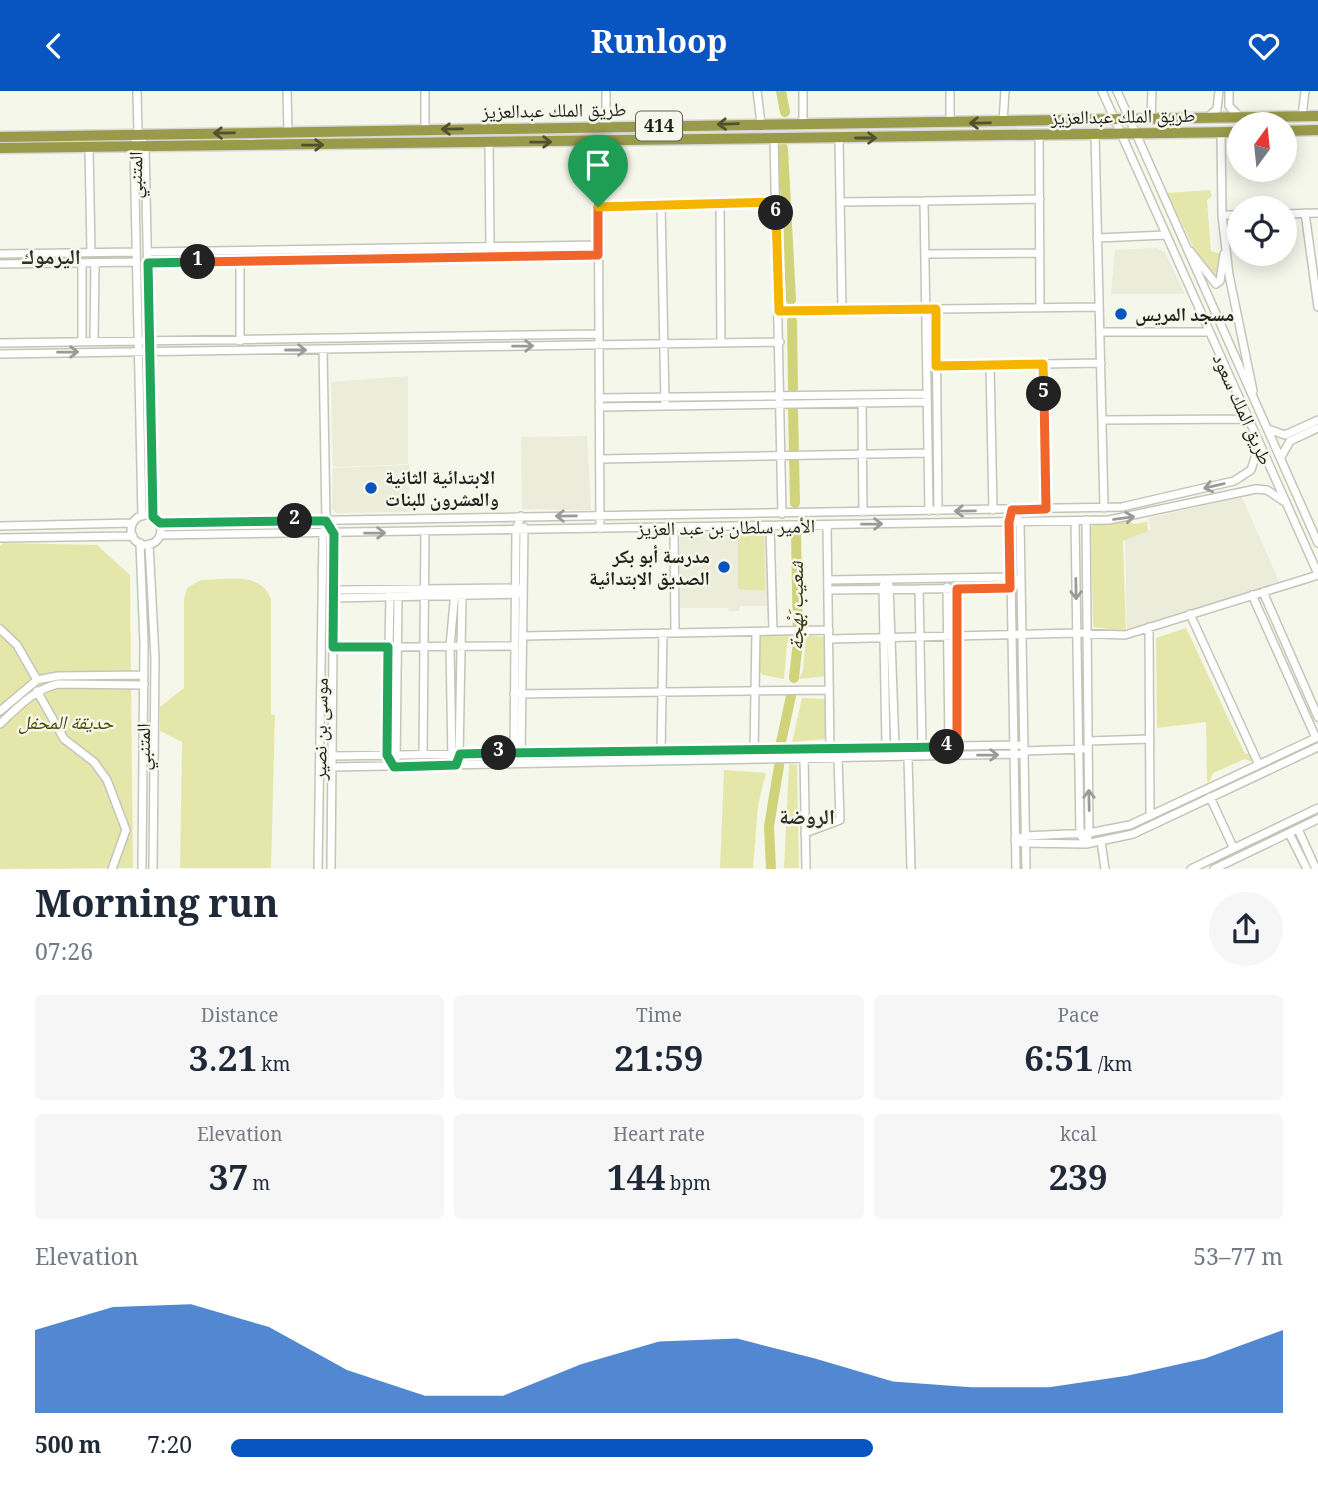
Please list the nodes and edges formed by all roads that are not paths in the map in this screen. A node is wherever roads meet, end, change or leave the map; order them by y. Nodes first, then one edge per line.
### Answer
1 (137, 91) edge
2 (287, 91) edge
3 (425, 91) edge
4 (606, 91) edge
5 (757, 91) edge
6 (803, 91) edge
7 (950, 91) edge
8 (1004, 91) edge
9 (1102, 91) edge
10 (1116, 91) edge
11 (1152, 91) edge
12 (1219, 91) edge
13 (1229, 91) edge
14 (1304, 91) edge
15 (1234, 112) edge
16 (1297, 116) edge
17 (1302, 116) junction
18 (1318, 116) edge
19 (1206, 117) junction
20 (1227, 117) edge
21 (1130, 119) junction
22 (1151, 119) junction
23 (1115, 120) junction
24 (1003, 122) junction
25 (761, 123) junction
26 (803, 124) junction
27 (950, 124) junction
28 (606, 127) junction
29 (425, 130) junction
30 (1318, 130) edge
31 (288, 131) junction
32 (1297, 131) edge
33 (1221, 132) junction
34 (1227, 132) edge
35 (138, 134) junction
36 (1095, 134) junction
37 (1121, 134) junction
38 (1136, 134) junction
39 (1039, 135) junction
40 (0, 137) edge
41 (774, 139) junction
42 (839, 139) junction
43 (597, 141) junction
44 (489, 143) junction
45 (134, 147) junction
46 (145, 147) junction
47 (0, 148) edge
48 (89, 148) junction
49 (1040, 199) junction
50 (924, 201) junction
51 (776, 202) junction
52 (840, 202) junction
53 (720, 204) junction
54 (661, 205) junction
55 (598, 207) junction
56 (1297, 213) edge
57 (1305, 213) junction
58 (1318, 213) edge
59 (1222, 215) junction
60 (1227, 215) edge
61 (1166, 235) junction
62 (1097, 238) junction
63 (1183, 243) junction
64 (1225, 243) junction
65 (598, 245) junction
66 (490, 247) junction
67 (135, 251) junction
68 (91, 252) junction
69 (148, 252) junction
70 (1040, 253) junction
71 (0, 254) edge
72 (925, 254) junction
73 (598, 255) junction
74 (240, 261) junction
75 (136, 262) junction
76 (82, 263) junction
77 (95, 263) junction
78 (148, 263) junction
79 (0, 264) edge
80 (1208, 300) junction
81 (1197, 306) junction
82 (1099, 307) junction
83 (1318, 307) edge
84 (1040, 308) junction
85 (926, 309) junction
86 (936, 309) junction
87 (842, 310) junction
88 (779, 311) junction
89 (1100, 332) junction
90 (1209, 332) junction
91 (599, 334) junction
92 (240, 341) junction
93 (82, 342) junction
94 (93, 342) junction
95 (137, 342) junction
96 (780, 342) junction
97 (0, 343) edge
98 (721, 343) junction
99 (599, 344) junction
100 (664, 344) junction
101 (150, 347) junction
102 (323, 349) junction
103 (137, 351) junction
104 (0, 354) edge
105 (1101, 363) junction
106 (1043, 364) junction
107 (990, 365) junction
108 (936, 366) junction
109 (927, 398) junction
110 (781, 400) junction
111 (665, 402) junction
112 (599, 403) junction
113 (863, 403) junction
114 (1256, 406) junction
115 (1247, 419) junction
116 (1102, 420) junction
117 (1318, 420) edge
118 (1265, 426) junction
119 (1318, 428) edge
120 (1259, 445) junction
121 (928, 453) junction
122 (863, 454) junction
123 (785, 456) junction
124 (600, 459) junction
125 (1281, 461) junction
126 (1285, 502) junction
127 (1104, 508) junction
128 (1046, 509) junction
129 (993, 510) junction
130 (1012, 510) junction
131 (929, 511) junction
132 (937, 511) junction
133 (863, 512) junction
134 (782, 514) junction
135 (600, 515) junction
136 (142, 516) junction
137 (521, 516) junction
138 (153, 517) junction
139 (1318, 517) edge
140 (1086, 520) junction
141 (326, 521) junction
142 (1075, 521) junction
143 (1009, 522) junction
144 (1020, 522) junction
145 (1308, 522) junction
146 (133, 523) junction
147 (160, 523) junction
148 (827, 525) junction
149 (0, 526) edge
150 (770, 526) junction
151 (674, 528) junction
152 (600, 529) junction
153 (516, 530) junction
154 (525, 530) junction
155 (425, 532) junction
156 (323, 534) junction
157 (334, 534) junction
158 (133, 535) junction
159 (160, 535) junction
160 (0, 537) edge
161 (139, 543) junction
162 (1318, 543) edge
163 (149, 544) junction
164 (1318, 574) edge
165 (1010, 577) junction
166 (951, 578) junction
167 (886, 579) junction
168 (828, 580) junction
169 (1021, 581) junction
170 (520, 588) junction
171 (1010, 588) junction
172 (392, 589) junction
173 (887, 589) junction
174 (919, 589) junction
175 (946, 589) junction
176 (957, 589) junction
177 (828, 590) junction
178 (1263, 592) junction
179 (425, 593) junction
180 (334, 594) junction
181 (457, 594) junction
182 (515, 595) junction
183 (1252, 595) junction
184 (388, 597) junction
185 (398, 597) junction
186 (1191, 614) junction
187 (1149, 627) junction
188 (0, 629) edge
189 (773, 631) junction
190 (756, 632) junction
191 (663, 633) junction
192 (675, 633) junction
193 (1077, 633) junction
194 (1087, 633) junction
195 (829, 635) junction
196 (523, 636) junction
197 (1011, 636) junction
198 (1022, 636) junction
199 (947, 637) junction
200 (957, 637) junction
201 (883, 638) junction
202 (892, 638) junction
203 (920, 638) junction
204 (424, 646) junction
205 (450, 646) junction
206 (461, 646) junction
207 (514, 646) junction
208 (333, 647) junction
209 (388, 647) junction
210 (398, 647) junction
211 (144, 675) junction
212 (37, 680) junction
213 (144, 685) junction
214 (830, 690) junction
215 (37, 691) junction
216 (755, 691) junction
217 (662, 692) junction
218 (514, 694) junction
219 (523, 694) junction
220 (0, 711) edge
221 (1318, 717) edge
222 (0, 724) edge
223 (1150, 739) junction
224 (1317, 744) edge
225 (1013, 745) junction
226 (1088, 745) junction
227 (953, 746) junction
228 (886, 747) junction
229 (895, 747) junction
230 (922, 747) junction
231 (830, 748) junction
232 (804, 749) junction
233 (755, 750) junction
234 (1024, 750) junction
235 (1078, 750) junction
236 (661, 751) junction
237 (513, 753) junction
238 (522, 753) junction
239 (449, 754) junction
240 (460, 754) junction
241 (387, 755) junction
242 (397, 755) junction
243 (423, 755) junction
244 (1013, 755) junction
245 (332, 756) junction
246 (908, 757) junction
247 (804, 758) junction
248 (834, 758) junction
249 (754, 759) junction
250 (661, 761) junction
251 (518, 763) junction
252 (456, 765) junction
253 (1259, 765) junction
254 (332, 767) junction
255 (394, 767) junction
256 (1210, 797) junction
257 (1318, 808) edge
258 (1150, 816) junction
259 (1318, 820) edge
260 (1298, 829) junction
261 (805, 833) junction
262 (1089, 833) junction
263 (1289, 833) junction
264 (1080, 834) junction
265 (1015, 840) junction
266 (1026, 840) junction
267 (1101, 841) junction
268 (1086, 844) junction
269 (1233, 847) junction
270 (1230, 860) junction
271 (112, 869) edge
272 (142, 869) edge
273 (153, 869) edge
274 (318, 869) edge
275 (331, 869) edge
276 (806, 869) edge
277 (911, 869) edge
278 (1016, 869) edge
279 (1026, 869) edge
280 (1105, 869) edge
281 (1191, 869) edge
282 (1214, 869) edge
283 (1233, 869) edge
284 (1307, 869) edge
285 (1316, 869) edge

1 - 35 street
2 - 31 street
3 - 29 street
4 - 28 street
5 - 25 street
6 - 26 street
7 - 27 street
8 - 24 street
9 - 23 street, طريق الملك سعود
10 - 21 street, طريق الملك سعود
11 - 22 street
12 - 19 street
13 - 15 street
14 - 17 street
16 - 17 highway, طريق الملك عبدالعزيز / 414
17 - 18 highway, طريق الملك عبدالعزيز / 414
19 - 20 highway, طريق الملك عبدالعزيز / 414
19 - 22 highway, طريق الملك عبدالعزيز / 414
21 - 22 highway, طريق الملك عبدالعزيز / 414
21 - 23 highway, طريق الملك عبدالعزيز / 414
21 - 38 street, طريق الملك سعود
23 - 24 highway, طريق الملك عبدالعزيز / 414
23 - 37 street, طريق الملك سعود
24 -> 27 highway, طريق الملك عبدالعزيز / 414
25 - 26 highway, طريق الملك عبدالعزيز / 414
25 -> 28 highway, طريق الملك عبدالعزيز / 414
26 - 27 highway, طريق الملك عبدالعزيز / 414
28 -> 29 highway, طريق الملك عبدالعزيز / 414
29 - 31 highway, طريق الملك عبدالعزيز / 414
30 - 32 highway
31 -> 35 highway, طريق الملك عبدالعزيز / 414
33 - 34 highway, طريق الملك عبدالعزيز / 414
33 - 38 highway, طريق الملك عبدالعزيز / 414
33 - 59 street
35 - 40 highway, طريق الملك عبدالعزيز / 414
35 - 45 street, المتنبي
35 - 46 street, المتنبي
36 - 37 highway, طريق الملك عبدالعزيز / 414
36 - 39 highway, طريق الملك عبدالعزيز / 414
36 - 62 street
37 - 38 highway, طريق الملك عبدالعزيز / 414
37 - 61 street, طريق الملك سعود
38 - 63 street, طريق الملك سعود
42 -> 39 highway, طريق الملك عبدالعزيز / 414
39 - 49 street
41 - 42 highway, طريق الملك عبدالعزيز / 414
41 - 43 highway, طريق الملك عبدالعزيز / 414
41 - 51 street
42 - 52 street
44 -> 43 highway, طريق الملك عبدالعزيز / 414
43 - 55 street
46 -> 44 highway, طريق الملك عبدالعزيز / 414
44 - 66 street
45 - 46 highway, طريق الملك عبدالعزيز / 414
45 - 48 highway, طريق الملك عبدالعزيز / 414
45 - 67 street, المتنبي
46 - 69 street, المتنبي
47 - 48 highway, طريق الملك عبدالعزيز / 414
48 - 68 street
49 - 50 street
49 - 70 street
50 - 52 street
50 - 72 street
51 - 53 street
51 - 88 street
52 - 87 street
53 - 54 street
53 - 98 street
54 - 55 street
54 - 100 street
55 - 65 street
56 - 57 street
57 - 58 street
57 - 83 street
59 - 60 street
59 - 64 street
61 - 62 street
61 - 81 street, طريق الملك سعود
62 - 82 street
63 - 64 street
63 - 80 street, طريق الملك سعود
64 - 114 street
65 - 66 street
65 - 73 street
66 - 69 street
67 - 68 street
67 - 75 street, المتنبي
68 - 71 street
69 - 78 street, المتنبي
70 - 72 street
70 - 84 street
72 - 85 street
73 - 74 street
73 - 91 street
74 - 78 street
74 - 92 street
75 - 77 street
75 - 95 street, المتنبي
76 - 77 street
76 - 79 street
76 - 93 street
77 - 94 street
78 - 101 street, المتنبي
80 - 81 street
80 - 114 street, طريق الملك سعود
81 - 90 street, طريق الملك سعود
82 - 84 street
82 - 89 street
84 - 86 street
85 - 86 street
85 - 87 street
85 - 109 street
86 - 108 street
87 - 88 street
88 - 96 street
89 - 90 street
89 - 105 street
90 - 115 street, طريق الملك سعود
91 - 92 street
91 - 99 street
92 - 101 street
93 - 94 street
93 - 97 street
94 - 95 street
95 - 101 street
95 - 103 street, المتنبي
96 - 98 street
96 - 110 street
98 - 100 street
99 - 100 street
102 -> 99 street
99 - 112 street
100 - 111 street
101 -> 102 street
101 - 103 street
101 - 138 street, المتنبي
102 - 141 street, موسى بن نصير
104 -> 103 street
103 - 136 street, المتنبي
105 - 106 street
105 - 116 street
106 - 107 street
106 - 128 street
107 - 108 street
107 - 129 street
108 - 132 street
109 - 110 street
109 - 113 street
109 - 121 street
110 - 111 street
110 - 113 street
110 - 123 street
111 - 112 street
112 - 124 street
113 - 122 street
114 - 118 street, طريق الملك سعود
115 - 116 street
115 - 120 street, طريق الملك سعود
116 - 127 street
117 - 118 street
118 - 125 street, طريق الملك سعود
119 - 125 street
120 - 126 street, طريق الملك سعود
120 -> 127 street, الأمير سلطان بن عبد العزيز
121 - 122 street
121 - 131 street
122 - 123 street
122 - 133 street
123 - 124 street
123 - 134 street
124 - 135 street
125 - 145 street, طريق الملك سعود
140 -> 126 street, الأمير سلطان بن عبد العزيز
126 - 164 street, طريق الملك سعود
127 - 128 street, الأمير سلطان بن عبد العزيز
128 - 130 street, الأمير سلطان بن عبد العزيز
129 - 130 street, الأمير سلطان بن عبد العزيز
129 -> 132 street, الأمير سلطان بن عبد العزيز
130 - 143 street
130 - 144 street
131 - 132 street, الأمير سلطان بن عبد العزيز
131 - 133 street, الأمير سلطان بن عبد العزيز
133 - 134 street, الأمير سلطان بن عبد العزيز
134 - 135 street, الأمير سلطان بن عبد العزيز
135 -> 137 street, الأمير سلطان بن عبد العزيز
135 - 152 street
136 - 138 street
136 - 146 street
137 - 141 street, الأمير سلطان بن عبد العزيز
137 - 153 street
137 - 154 street
138 - 147 street
139 - 145 street
140 - 142 street, الأمير سلطان بن عبد العزيز
140 - 194 street
141 - 147 street, الأمير سلطان بن عبد العزيز
141 - 156 street, موسى بن نصير
141 - 157 street
142 - 144 street, الأمير سلطان بن عبد العزيز
142 -> 193 street
143 - 144 street, الأمير سلطان بن عبد العزيز
148 -> 143 street, الأمير سلطان بن عبد العزيز
143 - 165 street
144 - 169 street
145 - 162 street, طريق الملك سعود
146 - 149 street
146 - 158 street
147 - 159 street
148 - 150 street, الأمير سلطان بن عبد العزيز
148 - 168 street
150 - 151 street, الأمير سلطان بن عبد العزيز
150 - 189 street
151 - 152 street, الأمير سلطان بن عبد العزيز
151 - 192 street
152 - 154 street, الأمير سلطان بن عبد العزيز
153 - 154 street, الأمير سلطان بن عبد العزيز
153 - 155 street, الأمير سلطان بن عبد العزيز
153 - 170 street
154 - 170 street
157 -> 155 street, الأمير سلطان بن عبد العزيز
155 - 179 street
156 - 157 street, الأمير سلطان بن عبد العزيز
156 - 159 street, الأمير سلطان بن عبد العزيز
156 - 274 street, موسى بن نصير
157 - 180 street, موسى بن نصير
158 - 160 street
158 - 161 street
159 - 163 street
161 - 163 street
161 - 211 street, المتنبي
163 - 273 street, المتنبي
164 - 178 street
165 - 166 street
165 - 169 street
165 - 171 street
166 - 167 street
166 - 175 street
166 - 176 street
167 - 168 street
167 - 173 street
168 - 177 street
169 - 171 street
169 - 198 street
170 - 181 street
170 - 182 street
170 - 196 street
171 - 176 street
171 - 197 street
172 - 179 street
172 - 180 street
172 - 184 street
172 - 185 street
173 - 174 street
173 - 177 street
173 - 201 street
173 - 202 street
174 - 175 street
174 - 203 street
175 - 176 street
175 - 199 street
176 - 200 street
177 - 195 street
178 - 183 street
178 - 221 street
179 - 181 street
179 - 185 street
179 - 204 street
180 - 184 street
180 - 208 street, موسى بن نصير
181 - 182 street
181 - 205 street
181 - 206 street
182 - 207 street
183 - 186 street
183 - 224 street
184 - 185 street
184 - 209 street
185 - 210 street
186 - 187 street
186 - 253 street
187 - 194 street
187 - 223 street
188 - 212 street
189 - 190 street
189 - 195 street
190 - 192 street
190 - 216 street
191 - 192 street
191 - 196 street
191 - 217 street
193 - 194 street
193 - 198 street
193 - 235 street
194 - 226 street
195 - 201 street
195 - 214 street
196 - 219 street
197 - 198 street
197 - 200 street
197 - 225 street
198 - 234 street
199 - 200 street
199 - 203 street
199 - 227 street
200 - 227 street
201 - 202 street
201 - 228 street
202 - 203 street
202 - 229 street
203 - 230 street
204 - 205 street
204 - 210 street
204 - 243 street
205 - 206 street
205 - 239 street
206 - 207 street
206 - 240 street
207 - 218 street
208 - 209 street
208 - 245 street, موسى بن نصير
209 - 210 street
209 - 241 street
210 - 242 street
211 - 212 street
211 - 213 street, المتنبي
212 - 220 street
213 - 215 street
213 - 272 street, المتنبي
214 - 216 street
214 - 231 street
215 - 222 street
215 - 271 street
216 - 217 street
216 - 233 street
217 - 219 street
217 - 236 street
218 - 219 street
218 - 237 street
219 - 238 street
223 - 226 street
223 - 258 street
224 - 253 street
224 - 256 street
225 - 227 street
225 - 234 street
225 - 244 street
226 - 235 street
262 -> 226 street
227 - 230 street
228 - 229 street
228 - 231 street
229 - 230 street
231 - 232 street
231 - 248 street
232 - 233 street
232 - 247 street
233 - 236 street
233 - 249 street
234 - 235 street
234 - 244 street
234 - 266 street
235 - 264 street
236 - 238 street
236 - 250 street
237 - 238 street
237 - 240 street
237 - 251 street
238 - 251 street
239 - 240 street
239 - 243 street
239 - 252 street
240 - 252 street
241 - 242 street
241 - 245 street
241 - 255 street
242 - 243 street
242 - 255 street
246 -> 244 street
244 - 265 street
245 - 254 street, موسى بن نصير
246 - 248 street
246 - 277 street
247 - 248 street
247 - 249 street
247 - 261 street
248 - 261 street
249 - 250 street
250 - 251 street
251 - 252 street
252 - 255 street
253 - 258 street
254 - 255 street
254 - 275 street, موسى بن نصير
256 - 267 street
256 - 269 street
257 - 269 street
258 - 262 street
259 - 260 street
260 - 263 street
260 - 285 street
261 - 276 street
262 - 264 street
262 - 268 street
263 - 270 street
263 - 284 street
264 - 266 street
264 - 268 street
265 - 266 street
265 - 278 street
266 - 268 street
266 - 279 street
267 - 268 street
267 - 280 street
269 - 281 street
270 - 282 street
270 - 283 street

